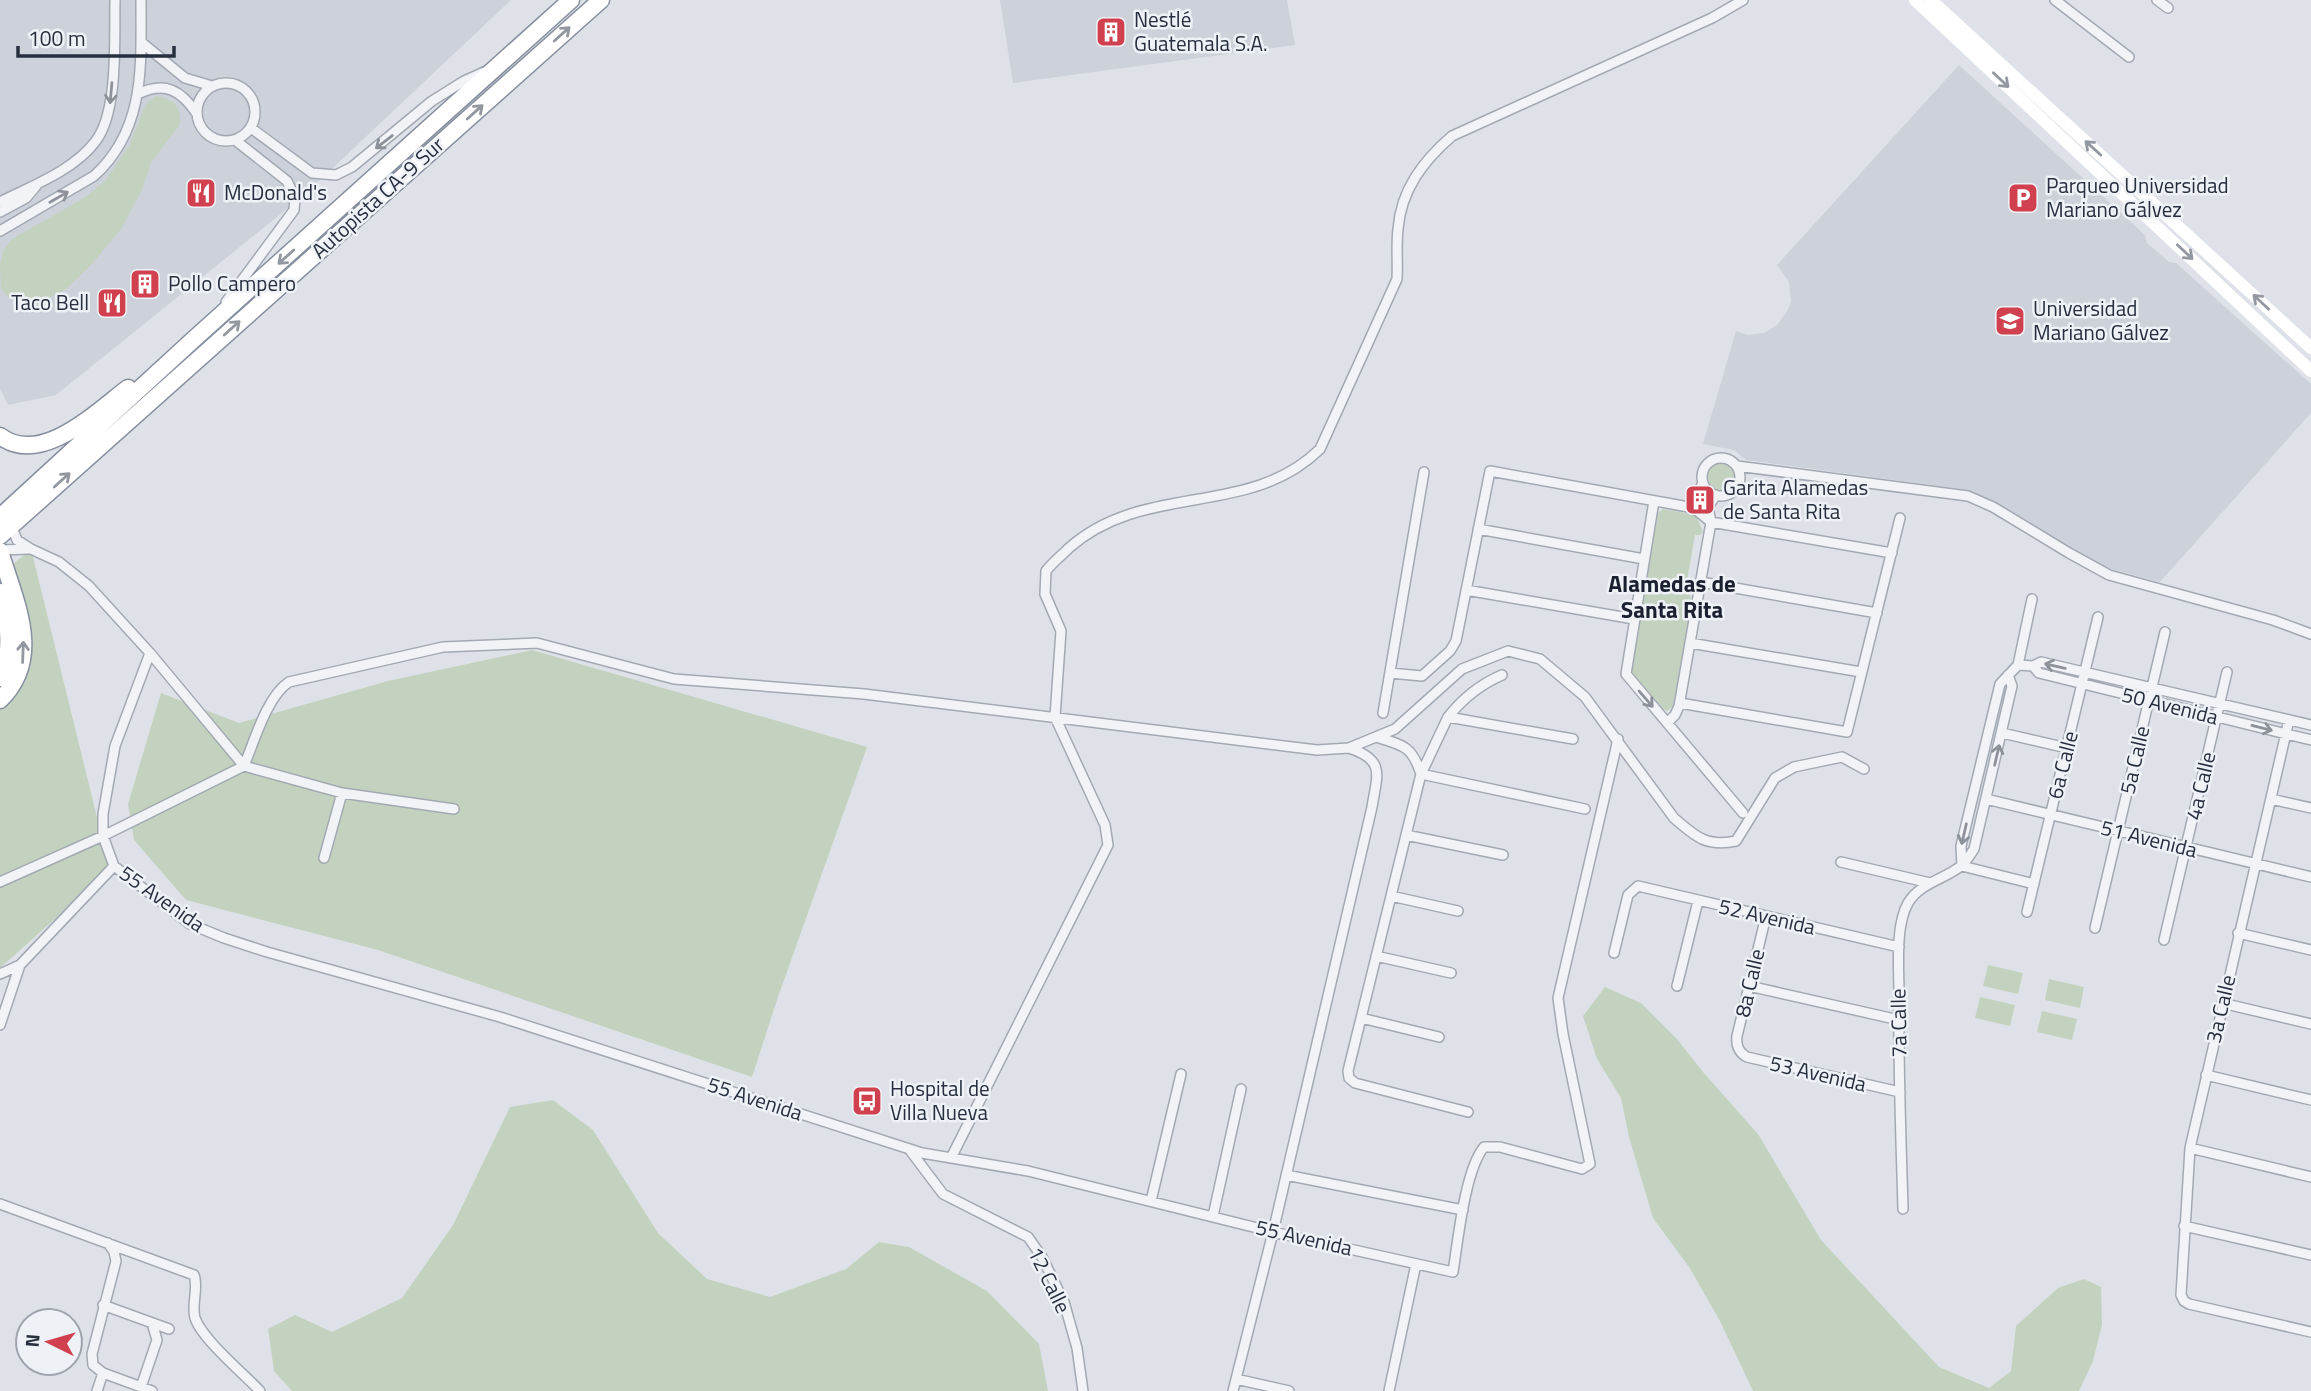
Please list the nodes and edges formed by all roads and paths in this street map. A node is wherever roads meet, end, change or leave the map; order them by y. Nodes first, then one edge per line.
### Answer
1 (115, 0) edge
2 (141, 0) edge
3 (571, 0) edge
4 (601, 0) edge
5 (1743, 0) edge
6 (1915, 0) edge
7 (1931, 0) edge
8 (2055, 0) edge
9 (2157, 0) edge
10 (2168, 8) dead end
11 (141, 41) junction
12 (2129, 57) dead end
13 (501, 64) junction
14 (212, 86) junction
15 (138, 94) junction
16 (197, 114) junction
17 (251, 128) junction
18 (235, 140) junction
19 (39, 182) junction
20 (0, 202) edge
21 (0, 212) edge
22 (0, 231) edge
23 (210, 324) junction
24 (194, 339) junction
25 (2311, 348) edge
26 (2311, 371) edge
27 (0, 436) edge
28 (1737, 467) junction
29 (1763, 468) junction
30 (1424, 472) dead end
31 (1740, 479) junction
32 (1703, 483) junction
33 (1716, 495) junction
34 (1654, 501) junction
35 (1690, 507) junction
36 (1900, 518) dead end
37 (1711, 522) junction
38 (4, 526) edge
39 (1478, 529) junction
40 (31, 550) junction
41 (0, 551) edge
42 (1892, 553) junction
43 (1644, 559) junction
44 (1701, 582) junction
45 (1466, 590) junction
46 (5, 597) edge
47 (2032, 598) dead end
48 (1877, 613) junction
49 (2098, 618) dead end
50 (1634, 620) junction
51 (2165, 632) dead end
52 (2311, 634) edge
53 (1690, 643) junction
54 (150, 653) junction
55 (2018, 665) junction
56 (2033, 666) junction
57 (1861, 672) junction
58 (2227, 672) dead end
59 (1390, 673) junction
60 (2085, 673) junction
61 (1502, 675) dead end
62 (2008, 675) junction
63 (0, 678) edge
64 (2083, 684) junction
65 (2151, 688) junction
66 (0, 700) edge
67 (2148, 701) junction
68 (1680, 703) junction
69 (2220, 704) junction
70 (1383, 713) dead end
71 (1055, 717) junction
72 (1448, 717) junction
73 (2217, 717) junction
74 (2289, 720) junction
75 (1667, 723) junction
76 (2311, 725) edge
77 (2002, 733) junction
78 (2285, 734) junction
79 (1376, 737) junction
80 (1573, 739) dead end
81 (1618, 739) junction
82 (2311, 740) edge
83 (1349, 748) junction
84 (2067, 748) junction
85 (244, 766) junction
86 (1864, 769) dead end
87 (1420, 774) junction
88 (342, 793) junction
89 (1986, 799) junction
90 (2271, 799) junction
91 (2311, 808) edge
92 (454, 809) dead end
93 (1585, 809) dead end
94 (1743, 813) dead end
95 (2051, 815) junction
96 (2119, 831) junction
97 (1406, 835) junction
98 (103, 836) junction
99 (2186, 848) junction
100 (1503, 855) dead end
101 (324, 858) dead end
102 (1841, 862) dead end
103 (2255, 864) junction
104 (114, 866) junction
105 (1962, 866) junction
106 (2311, 877) edge
107 (0, 882) edge
108 (1930, 883) junction
109 (2034, 884) junction
110 (1391, 896) junction
111 (1698, 901) junction
112 (1458, 911) dead end
113 (2027, 912) dead end
114 (1766, 916) junction
115 (2095, 928) dead end
116 (2238, 933) junction
117 (2164, 940) dead end
118 (1899, 947) junction
119 (2311, 950) edge
120 (1614, 953) dead end
121 (1376, 956) junction
122 (20, 965) junction
123 (1451, 973) dead end
124 (0, 974) edge
125 (1676, 986) dead end
126 (1748, 986) junction
127 (2222, 1003) junction
128 (1361, 1018) junction
129 (1899, 1020) junction
130 (2311, 1024) edge
131 (0, 1025) edge
132 (1439, 1037) dead end
133 (1739, 1050) joint
134 (1181, 1074) dead end
135 (2206, 1075) junction
136 (1241, 1089) dead end
137 (1900, 1093) junction
138 (2311, 1100) edge
139 (1468, 1112) dead end
140 (908, 1147) junction
141 (2190, 1148) junction
142 (952, 1156) junction
143 (1286, 1175) junction
144 (2311, 1177) edge
145 (1151, 1201) junction
146 (0, 1204) edge
147 (1903, 1209) dead end
148 (1463, 1210) junction
149 (1213, 1216) junction
150 (2184, 1226) junction
151 (1273, 1232) junction
152 (108, 1243) junction
153 (2311, 1255) edge
154 (1416, 1264) junction
155 (103, 1305) junction
156 (152, 1323) junction
157 (169, 1329) dead end
158 (2311, 1332) edge
159 (103, 1373) junction
160 (1236, 1379) junction
161 (141, 1387) junction
162 (97, 1391) edge
163 (152, 1391) edge
164 (260, 1391) edge
165 (1083, 1391) edge
166 (1233, 1391) edge
167 (1289, 1391) edge
168 (1389, 1391) edge

1 -> 19 street
2 - 11 street
3 - 13 highway, Autopista CA-9 Sur
38 -> 4 highway, Autopista CA-9 Sur
5 - 71 street
6 -> 26 main road
25 -> 7 main road
8 - 12 street
9 - 10 street
11 - 14 street
11 - 15 street
13 -> 17 street
13 -> 23 highway, Autopista CA-9 Sur
14 - 16 street
14 - 17 street
15 - 16 street
22 -> 15 street
16 - 18 street
17 - 18 street
18 - 23 street
19 - 20 street
19 - 21 street
23 - 24 highway, Autopista CA-9 Sur
24 - 27 highway
24 - 38 highway, Autopista CA-9 Sur
28 - 29 street
28 - 31 street
28 - 32 street
29 - 31 street
29 - 52 street
30 - 59 street
31 - 33 street
32 - 33 street
32 - 35 street
33 - 37 street
34 - 35 street
34 - 39 street
34 - 43 street
35 - 37 street
36 - 42 street
37 - 42 street
37 - 44 street
38 - 40 street
39 - 43 street
39 - 45 street
40 - 41 street
40 - 54 street
41 - 46 highway
42 - 48 street
43 - 50 street
44 - 48 street
44 - 53 street
45 - 50 street
45 - 59 street
46 - 63 highway
66 -> 46 highway
47 - 55 street
48 - 57 street
49 - 60 street, 6a Calle
50 -> 75 street
51 - 65 street, 5a Calle
53 - 57 street
53 - 68 street
54 - 85 street
54 - 98 street
55 - 56 street, 50 Avenida
55 - 62 street
60 -> 56 street, 50 Avenida
56 - 64 street, 50 Avenida
57 - 68 street
58 - 69 street, 4a Calle
59 - 70 street
60 - 64 street, 6a Calle
60 - 65 street, 50 Avenida
61 - 72 street
62 - 77 street
62 -> 105 street
64 - 67 street, 50 Avenida
64 - 84 street, 6a Calle
65 - 67 street, 5a Calle
65 - 69 street, 50 Avenida
67 - 73 street, 50 Avenida
67 - 96 street, 5a Calle
68 - 75 street
69 - 73 street, 4a Calle
69 - 74 street, 50 Avenida
71 - 83 street
71 - 85 street
71 - 142 street
72 - 80 street
72 - 87 street
73 -> 78 street, 50 Avenida
73 - 99 street, 4a Calle
74 - 76 street, 50 Avenida
74 - 78 street, 3a Calle
75 - 94 street
77 - 84 street
89 -> 77 street
78 - 82 street, 50 Avenida
78 - 90 street, 3a Calle
79 - 81 street
79 - 83 street
79 - 87 street
81 - 86 street
81 - 148 street
83 - 143 street
84 - 95 street, 6a Calle
85 - 88 street
85 - 98 street
87 - 93 street
87 - 97 street
88 - 92 street
88 - 101 street
89 - 95 street, 51 Avenida
89 - 105 street
90 - 91 street
90 - 103 street, 3a Calle
95 - 96 street, 51 Avenida
95 - 109 street, 6a Calle
96 - 99 street, 51 Avenida
96 - 115 street, 5a Calle
97 - 100 street
97 - 110 street
98 - 104 street, 55 Avenida
98 - 107 street
99 - 103 street, 51 Avenida
99 - 117 street, 4a Calle
102 - 108 street
103 - 106 street, 51 Avenida
103 - 116 street, 3a Calle
104 - 122 street
104 - 140 street, 55 Avenida
105 - 108 street, 7a Calle
105 - 109 street
108 - 118 street, 7a Calle
109 - 113 street, 6a Calle
110 - 112 street
110 - 121 street
111 - 114 street, 52 Avenida
111 - 120 street, 52 Avenida
111 - 125 street
114 - 118 street, 52 Avenida
114 - 126 street, 8a Calle
116 - 119 street
116 - 127 street, 3a Calle
118 - 129 street, 7a Calle
121 - 123 street
121 - 128 street
122 - 124 street
122 - 131 street
126 - 129 street
126 - 133 street, 8a Calle
127 - 130 street
127 - 135 street, 3a Calle
128 - 132 street
128 - 139 street
129 - 137 street, 7a Calle
133 - 137 street, 53 Avenida
134 - 145 street
135 - 138 street
135 - 141 street, 3a Calle
136 - 149 street
137 - 147 street, 7a Calle
140 - 142 street, 55 Avenida
140 - 165 street, 12 Calle
141 - 144 street
141 - 150 street, 3a Calle
142 - 145 street, 55 Avenida
143 - 148 street
143 - 151 street
145 - 149 street, 55 Avenida
146 - 152 street
148 - 154 street, 55 Avenida
149 - 151 street, 55 Avenida
150 - 153 street
150 - 158 street, 3a Calle
151 - 154 street, 55 Avenida
151 - 160 street
152 - 155 street
152 - 164 street
154 - 168 street
155 - 156 street
155 - 159 street
156 - 157 street
156 - 161 street
159 - 161 street
159 - 162 street
160 - 166 street
160 - 167 street
161 - 163 street

